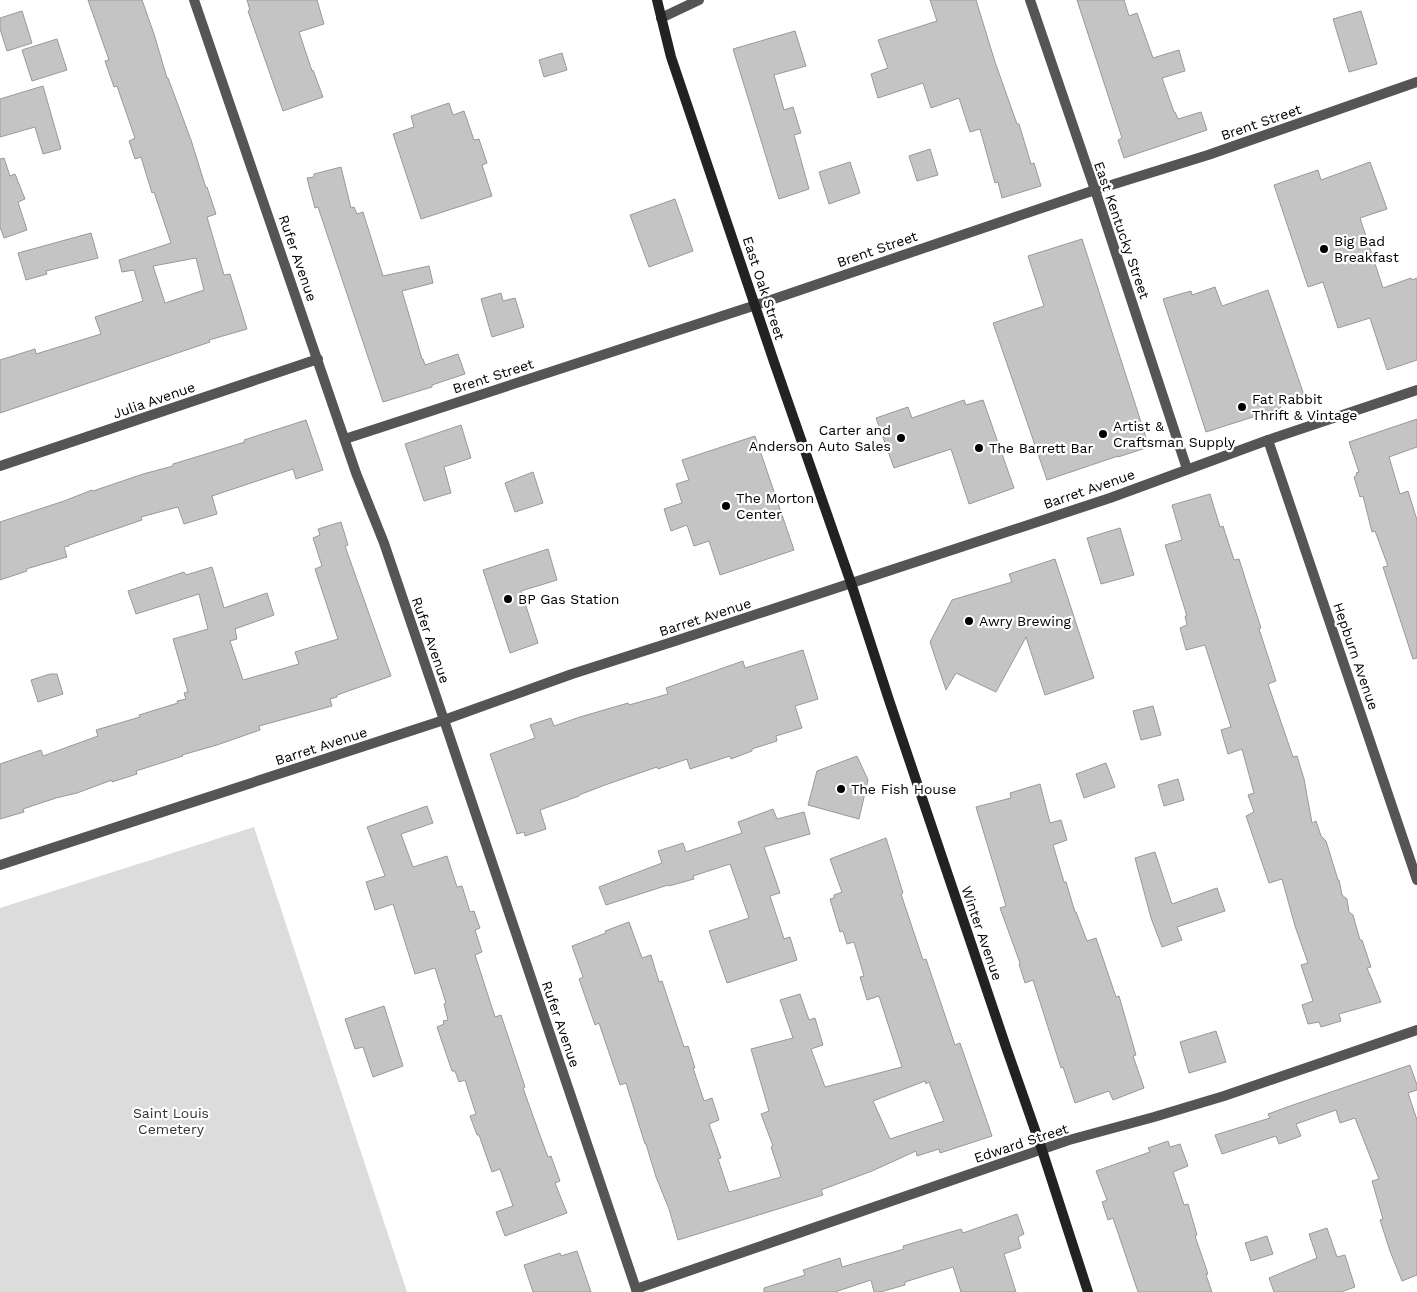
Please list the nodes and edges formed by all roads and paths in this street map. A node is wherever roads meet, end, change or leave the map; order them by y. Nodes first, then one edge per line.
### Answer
1 (194, 0) edge
2 (658, 0) edge
3 (699, 0) edge
4 (1030, 0) edge
5 (661, 18) junction
6 (1417, 82) edge
7 (1095, 190) junction
8 (756, 305) junction
9 (318, 359) junction
10 (1417, 390) edge
11 (345, 439) junction
12 (1268, 440) junction
13 (0, 466) edge
14 (1187, 469) junction
15 (851, 583) junction
16 (444, 720) junction
17 (0, 865) edge
18 (1417, 880) edge
19 (1417, 1030) edge
20 (1042, 1150) junction
21 (636, 1291) edge
22 (1088, 1292) edge

1 - 9 street, Rufer Avenue
2 - 5 main road, East Oak Street
3 - 5 street
4 - 7 street, East Kentucky Street
5 - 8 main road, East Oak Street
6 - 7 street, Brent Street
7 - 8 street, Brent Street
7 - 14 street, East Kentucky Street
8 - 11 street, Brent Street
8 - 15 main road, East Oak Street
9 - 11 street, Rufer Avenue
9 - 13 street, Julia Avenue
10 - 12 street, Barret Avenue
11 - 16 street, Rufer Avenue
12 - 14 street, Barret Avenue
12 - 18 street, Hepburn Avenue
14 - 15 street, Barret Avenue
15 - 16 street, Barret Avenue
15 - 20 main road, Winter Avenue
16 - 17 street, Barret Avenue
16 - 21 street, Rufer Avenue
19 - 20 street, Edward Street
20 - 21 street, Edward Street
20 - 22 main road, Winter Avenue

